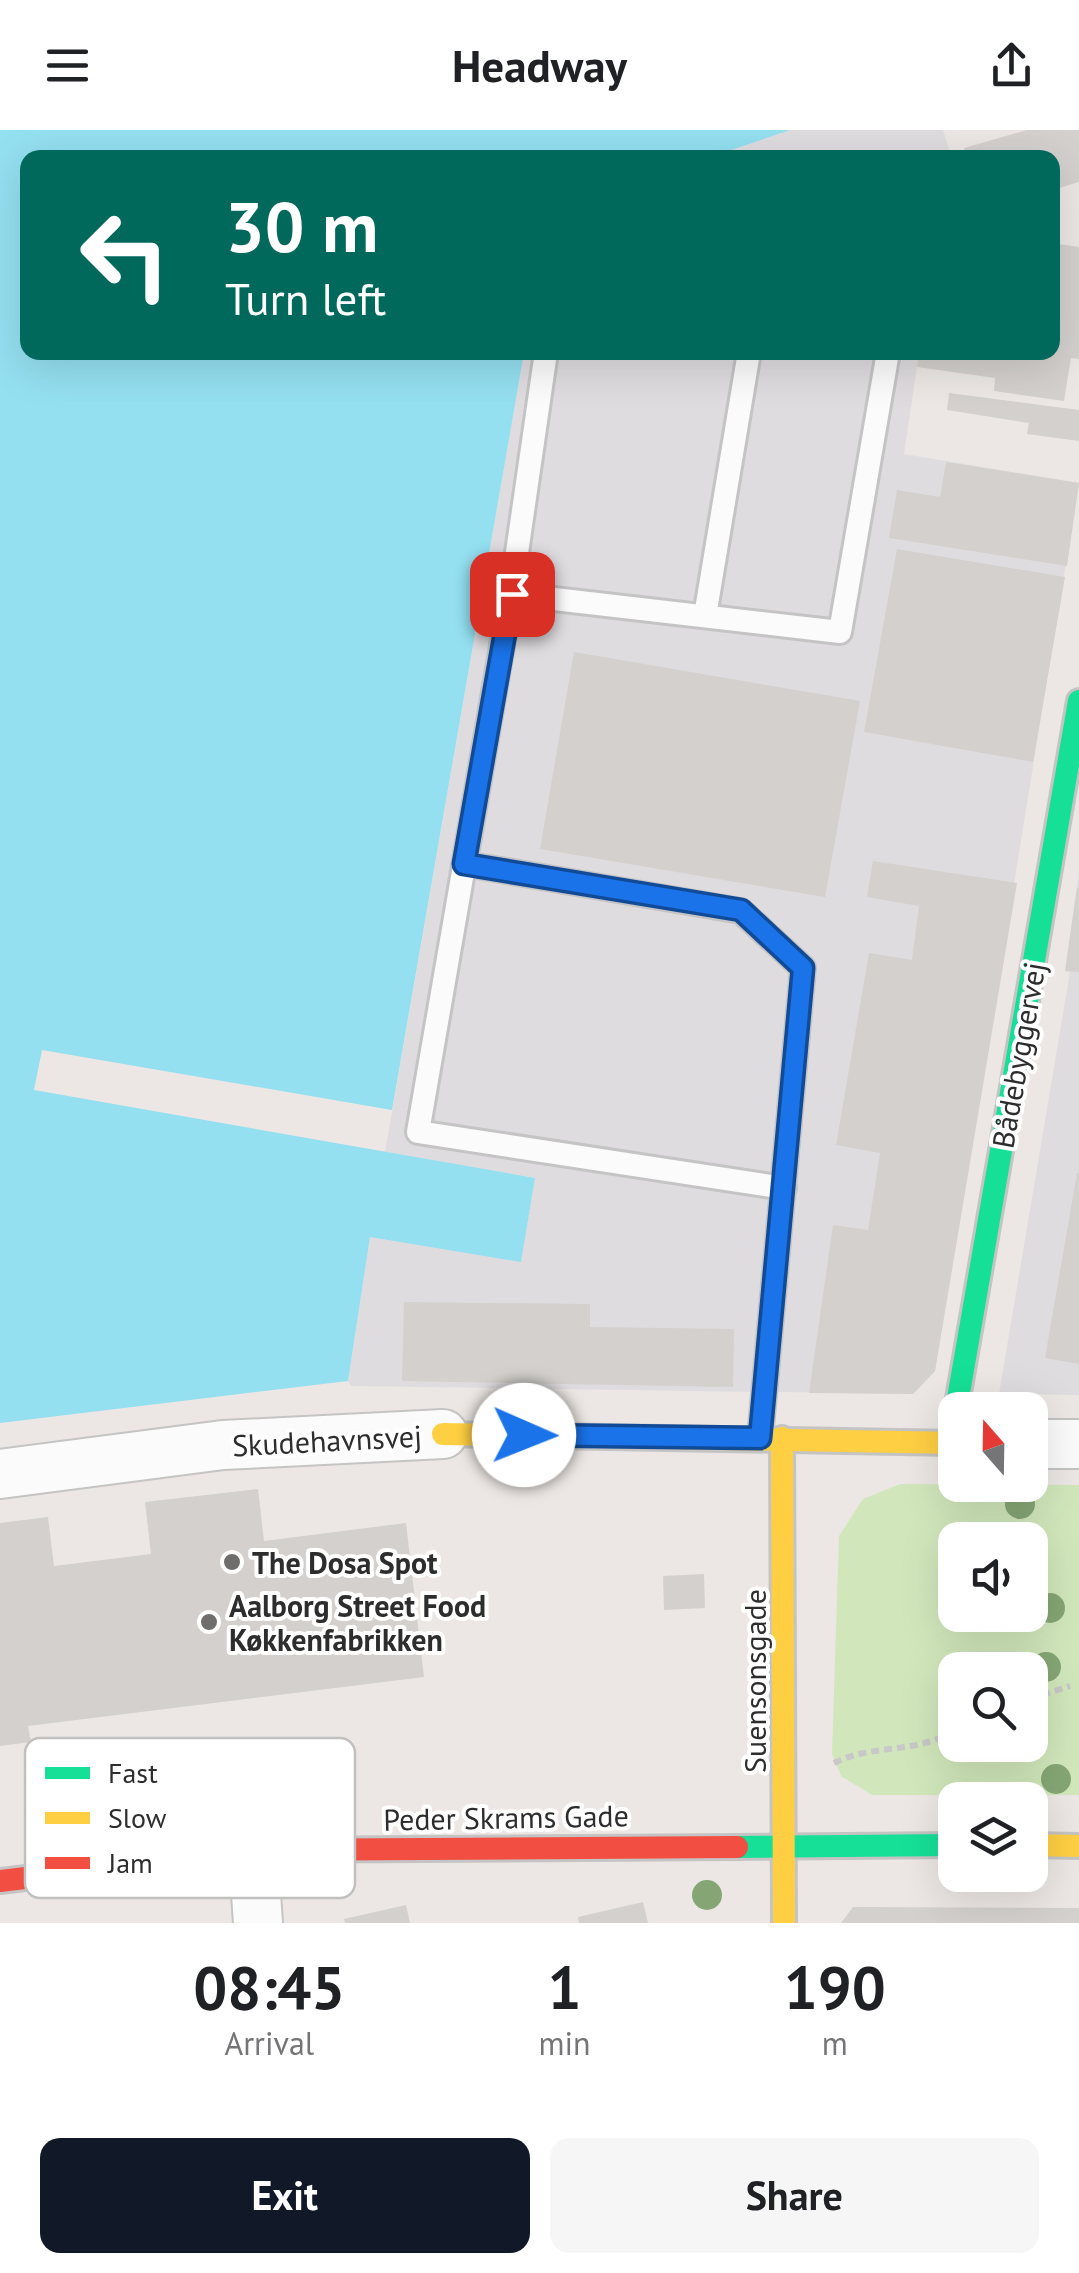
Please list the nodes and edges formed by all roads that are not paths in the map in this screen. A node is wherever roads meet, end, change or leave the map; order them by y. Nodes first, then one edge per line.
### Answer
1 (545, 360) edge
2 (748, 360) edge
3 (887, 360) edge
4 (512, 594) junction
5 (705, 616) junction
6 (1079, 701) edge
7 (464, 864) junction
8 (784, 1188) junction
9 (960, 1392) edge
10 (938, 1429) edge
11 (442, 1434) joint
12 (771, 1438) junction
13 (1048, 1444) edge
14 (1079, 1444) edge
15 (0, 1474) edge
16 (785, 1844) junction
17 (938, 1845) edge
18 (1048, 1846) edge
19 (1079, 1846) edge
20 (355, 1849) edge
21 (25, 1878) edge
22 (0, 1881) edge
23 (256, 1898) edge
24 (258, 1923) edge
25 (784, 1923) edge

1 - 4 lane
2 - 5 lane
3 - 5 lane
4 - 5 lane
4 - 7 lane
6 - 9 street, Bådebyggervej
7 - 8 lane
7 - 8 lane
8 - 12 lane
10 - 12 street, Skudehavnsvej
11 - 12 street, Skudehavnsvej
11 - 15 street, Skudehavnsvej
12 - 16 street, Suensonsgade
13 - 14 street
16 - 17 street, Peder Skrams Gade
16 - 20 street, Peder Skrams Gade
16 - 25 street, Suensonsgade
18 - 19 street
21 - 22 street, Peder Skrams Gade
23 - 24 street

